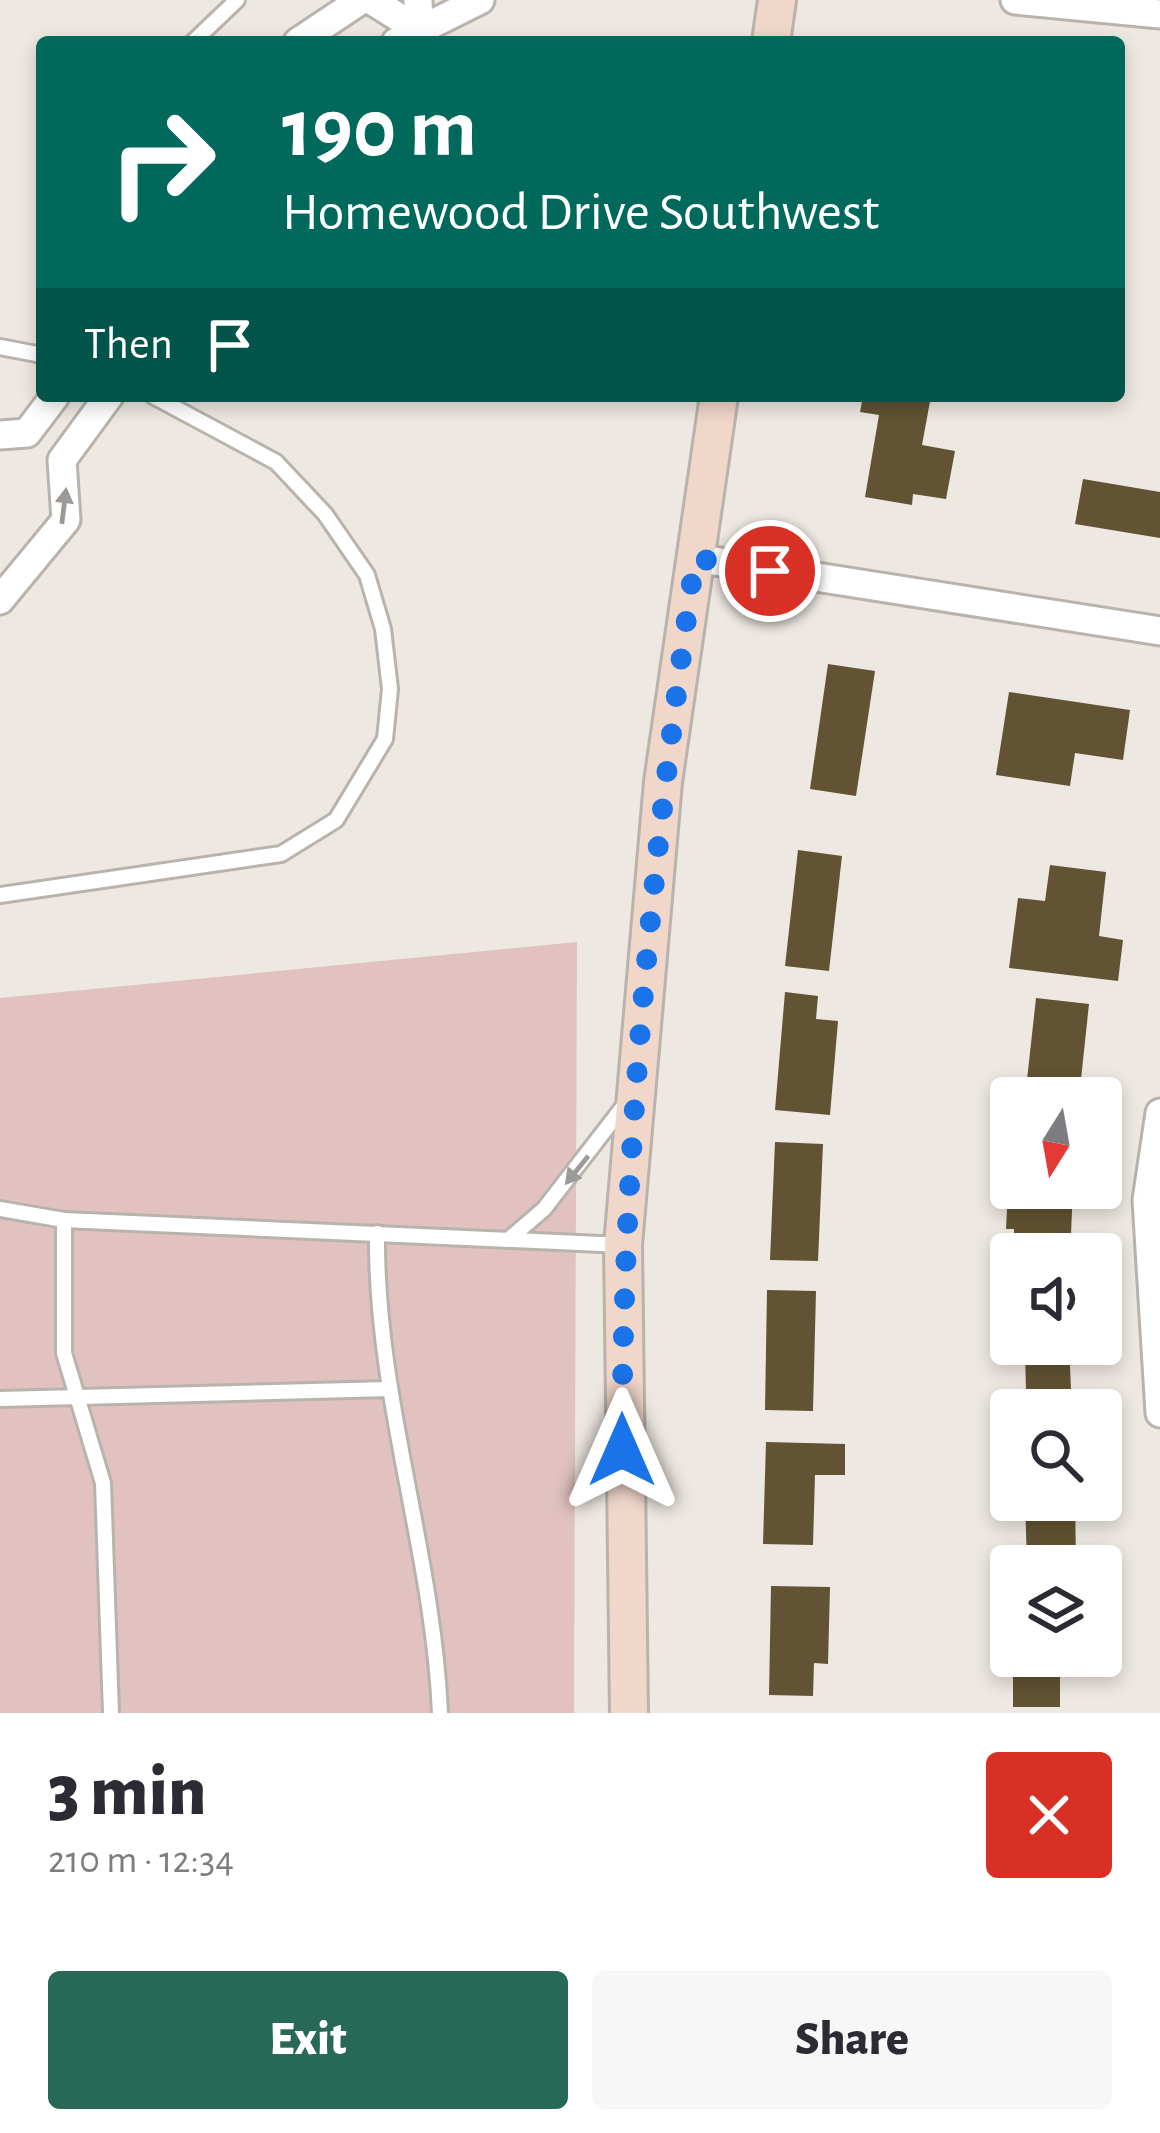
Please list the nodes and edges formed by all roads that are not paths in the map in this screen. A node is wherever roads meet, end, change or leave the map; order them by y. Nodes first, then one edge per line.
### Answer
1 (237, 0) edge
2 (361, 0) edge
3 (371, 0) edge
4 (418, 0) edge
5 (480, 0) edge
6 (777, 0) edge
7 (1015, 0) edge
8 (1085, 4) edge
9 (1160, 14) edge
10 (199, 36) edge
11 (307, 36) edge
12 (411, 36) edge
13 (413, 36) edge
14 (417, 36) edge
15 (772, 36) edge
16 (0, 347) edge
17 (36, 354) edge
18 (50, 402) edge
19 (105, 402) edge
20 (163, 402) edge
21 (718, 402) edge
22 (0, 435) edge
23 (695, 558) junction
24 (0, 600) edge
25 (1160, 631) edge
26 (0, 895) edge
27 (635, 1088) junction
28 (1160, 1113) edge
29 (0, 1209) edge
30 (64, 1220) junction
31 (377, 1233) junction
32 (507, 1240) junction
33 (623, 1245) junction
34 (390, 1389) junction
35 (80, 1396) junction
36 (0, 1399) edge
37 (1160, 1413) edge
38 (111, 1713) edge
39 (440, 1713) edge
40 (628, 1713) edge

1 - 10 lane
2 - 11 street
3 - 12 street
4 - 13 street
5 - 14 street
6 - 15 main road
7 - 8 street
8 - 9 street
16 - 17 lane
18 - 22 street
24 -> 19 street
20 - 26 lane
21 - 23 main road
23 - 25 street
23 - 27 main road
27 -> 32 lane
27 - 33 main road
28 - 37 street
29 - 30 lane
30 - 31 lane
30 - 35 lane
31 - 32 lane
31 - 34 lane
32 - 33 lane
33 - 40 main road
34 - 35 lane
34 - 39 lane
35 - 36 lane
35 - 38 lane

